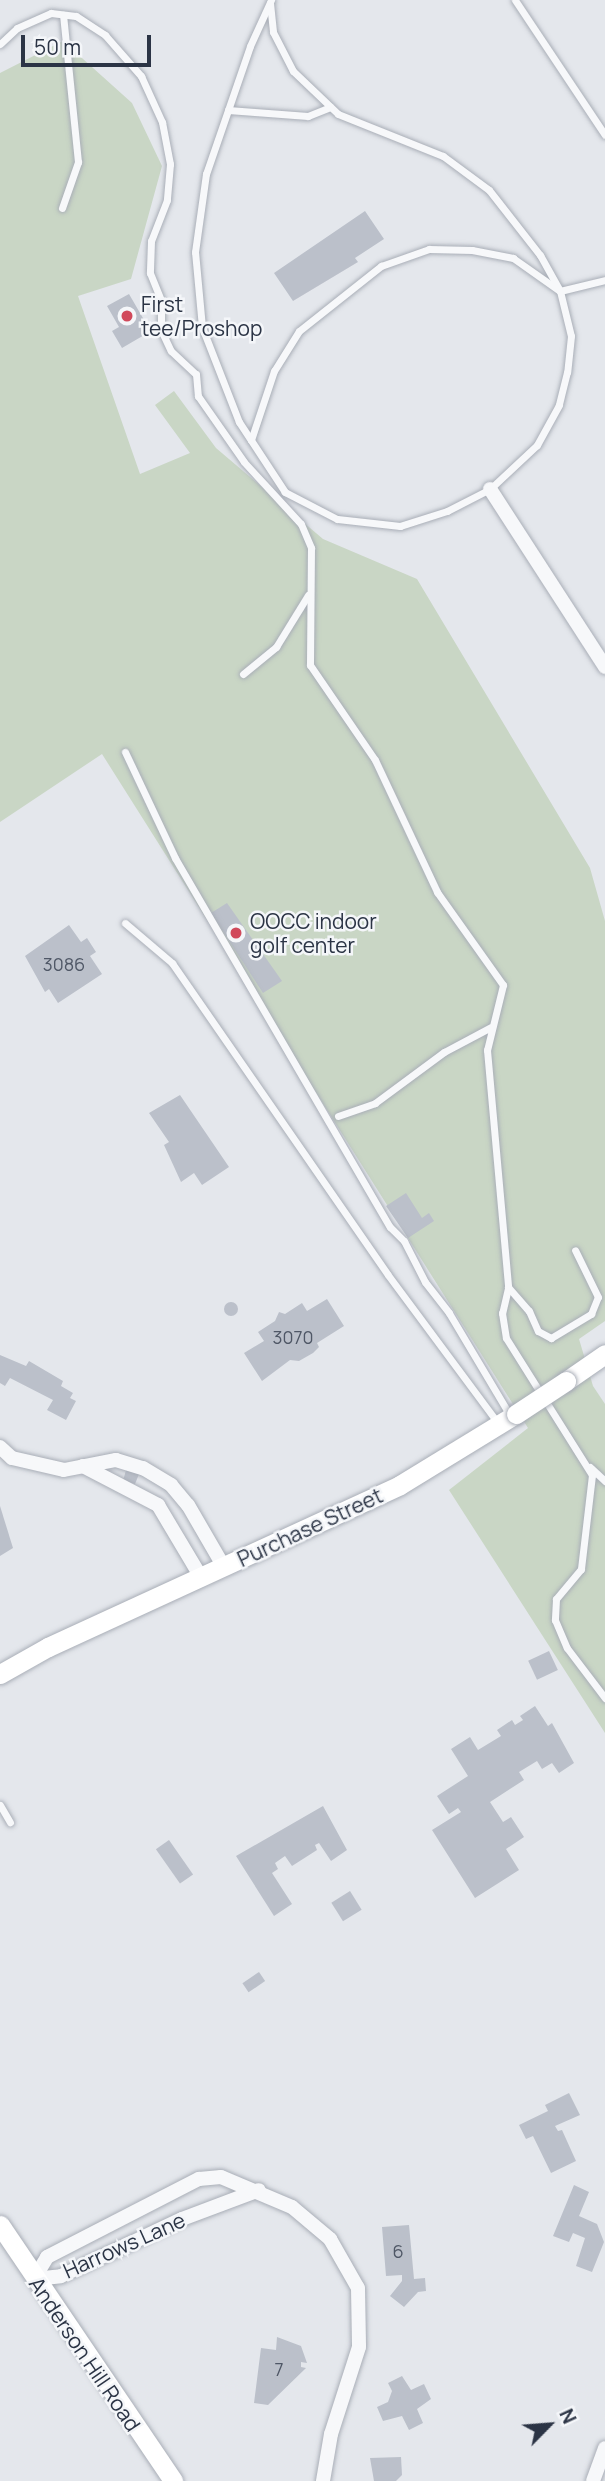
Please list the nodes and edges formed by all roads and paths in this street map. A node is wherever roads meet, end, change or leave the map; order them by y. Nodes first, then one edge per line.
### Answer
1 (515, 0) edge
2 (270, 2) edge
3 (63, 15) junction
4 (0, 44) edge
5 (330, 107) junction
6 (228, 110) junction
7 (605, 135) edge
8 (62, 208) dead end
9 (605, 279) edge
10 (560, 291) junction
11 (251, 440) junction
12 (490, 489) junction
13 (311, 590) junction
14 (605, 667) edge
15 (243, 674) dead end
16 (125, 752) dead end
17 (125, 923) dead end
18 (491, 1027) junction
19 (338, 1116) dead end
20 (575, 1250) dead end
21 (508, 1287) junction
22 (605, 1354) edge
23 (509, 1419) junction
24 (0, 1447) edge
25 (585, 1462) junction
26 (83, 1466) junction
27 (161, 1478) junction
28 (605, 1481) edge
29 (150, 1499) junction
30 (224, 1567) junction
31 (201, 1577) junction
32 (0, 1674) edge
33 (605, 1698) edge
34 (0, 1805) edge
35 (10, 1822) dead end
36 (259, 2190) junction
37 (0, 2225) edge
38 (34, 2279) junction
39 (605, 2448) edge
40 (173, 2481) edge
41 (323, 2481) edge
42 (593, 2481) edge

1 - 7 lane
2 - 5 lane
2 - 6 lane
3 - 4 lane
3 - 8 lane
3 - 13 lane
5 - 6 lane
5 - 10 lane
6 - 11 lane
9 - 10 lane
10 - 11 lane
10 - 12 lane
11 - 12 lane
12 - 14 street
13 - 15 lane
13 - 18 lane
16 - 23 lane
17 - 23 lane
18 - 19 lane
18 - 21 lane
20 - 21 lane
21 - 25 lane
22 - 23 main road, Purchase Street, bridge
23 - 30 main road, Purchase Street
24 - 26 street
25 - 28 lane
25 - 33 lane
26 - 27 street
26 - 29 street
27 - 29 street
27 - 30 street
29 - 31 street
30 - 31 main road, Purchase Street
31 - 32 main road, Purchase Street
34 - 35 lane
36 - 38 street, Harrows Lane
36 - 38 street, Harrows Lane
36 - 41 street, Harrows Lane
37 - 38 main road, Anderson Hill Road
38 - 40 main road, Anderson Hill Road
39 - 42 street

